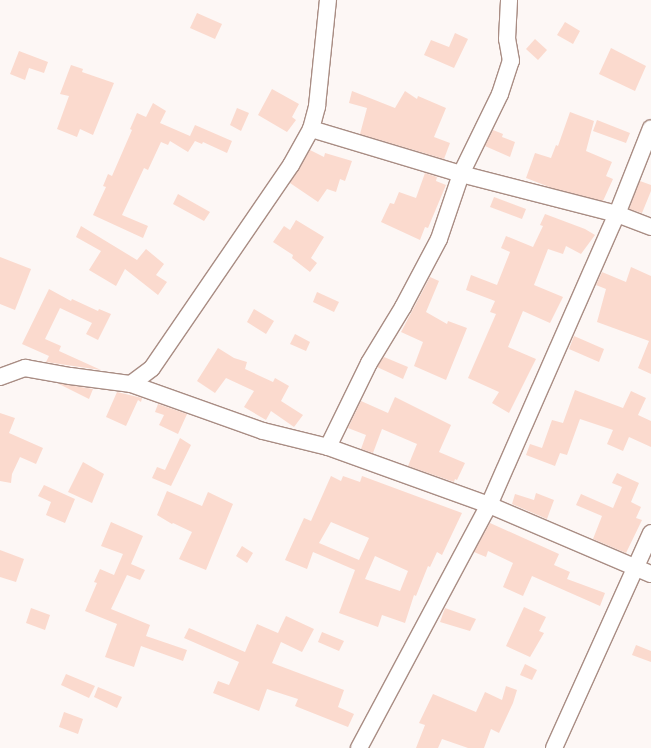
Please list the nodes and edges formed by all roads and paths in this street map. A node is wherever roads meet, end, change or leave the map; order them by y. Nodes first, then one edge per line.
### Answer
1 (328, 0) edge
2 (509, 0) edge
3 (651, 128) edge
4 (311, 129) junction
5 (461, 174) junction
6 (617, 214) junction
7 (651, 227) edge
8 (0, 377) edge
9 (131, 384) junction
10 (328, 448) junction
11 (489, 505) junction
12 (651, 533) edge
13 (636, 566) junction
14 (651, 574) edge
15 (359, 748) edge
16 (554, 748) edge

1 - 4 street
2 - 5 street
3 - 6 street
4 - 5 street
4 - 9 street
5 - 6 street
5 - 10 street
6 - 7 street
6 - 11 street
8 - 9 street
9 - 10 street
10 - 11 street
11 - 13 street
11 - 15 street
12 - 13 street
13 - 14 street
13 - 16 street

